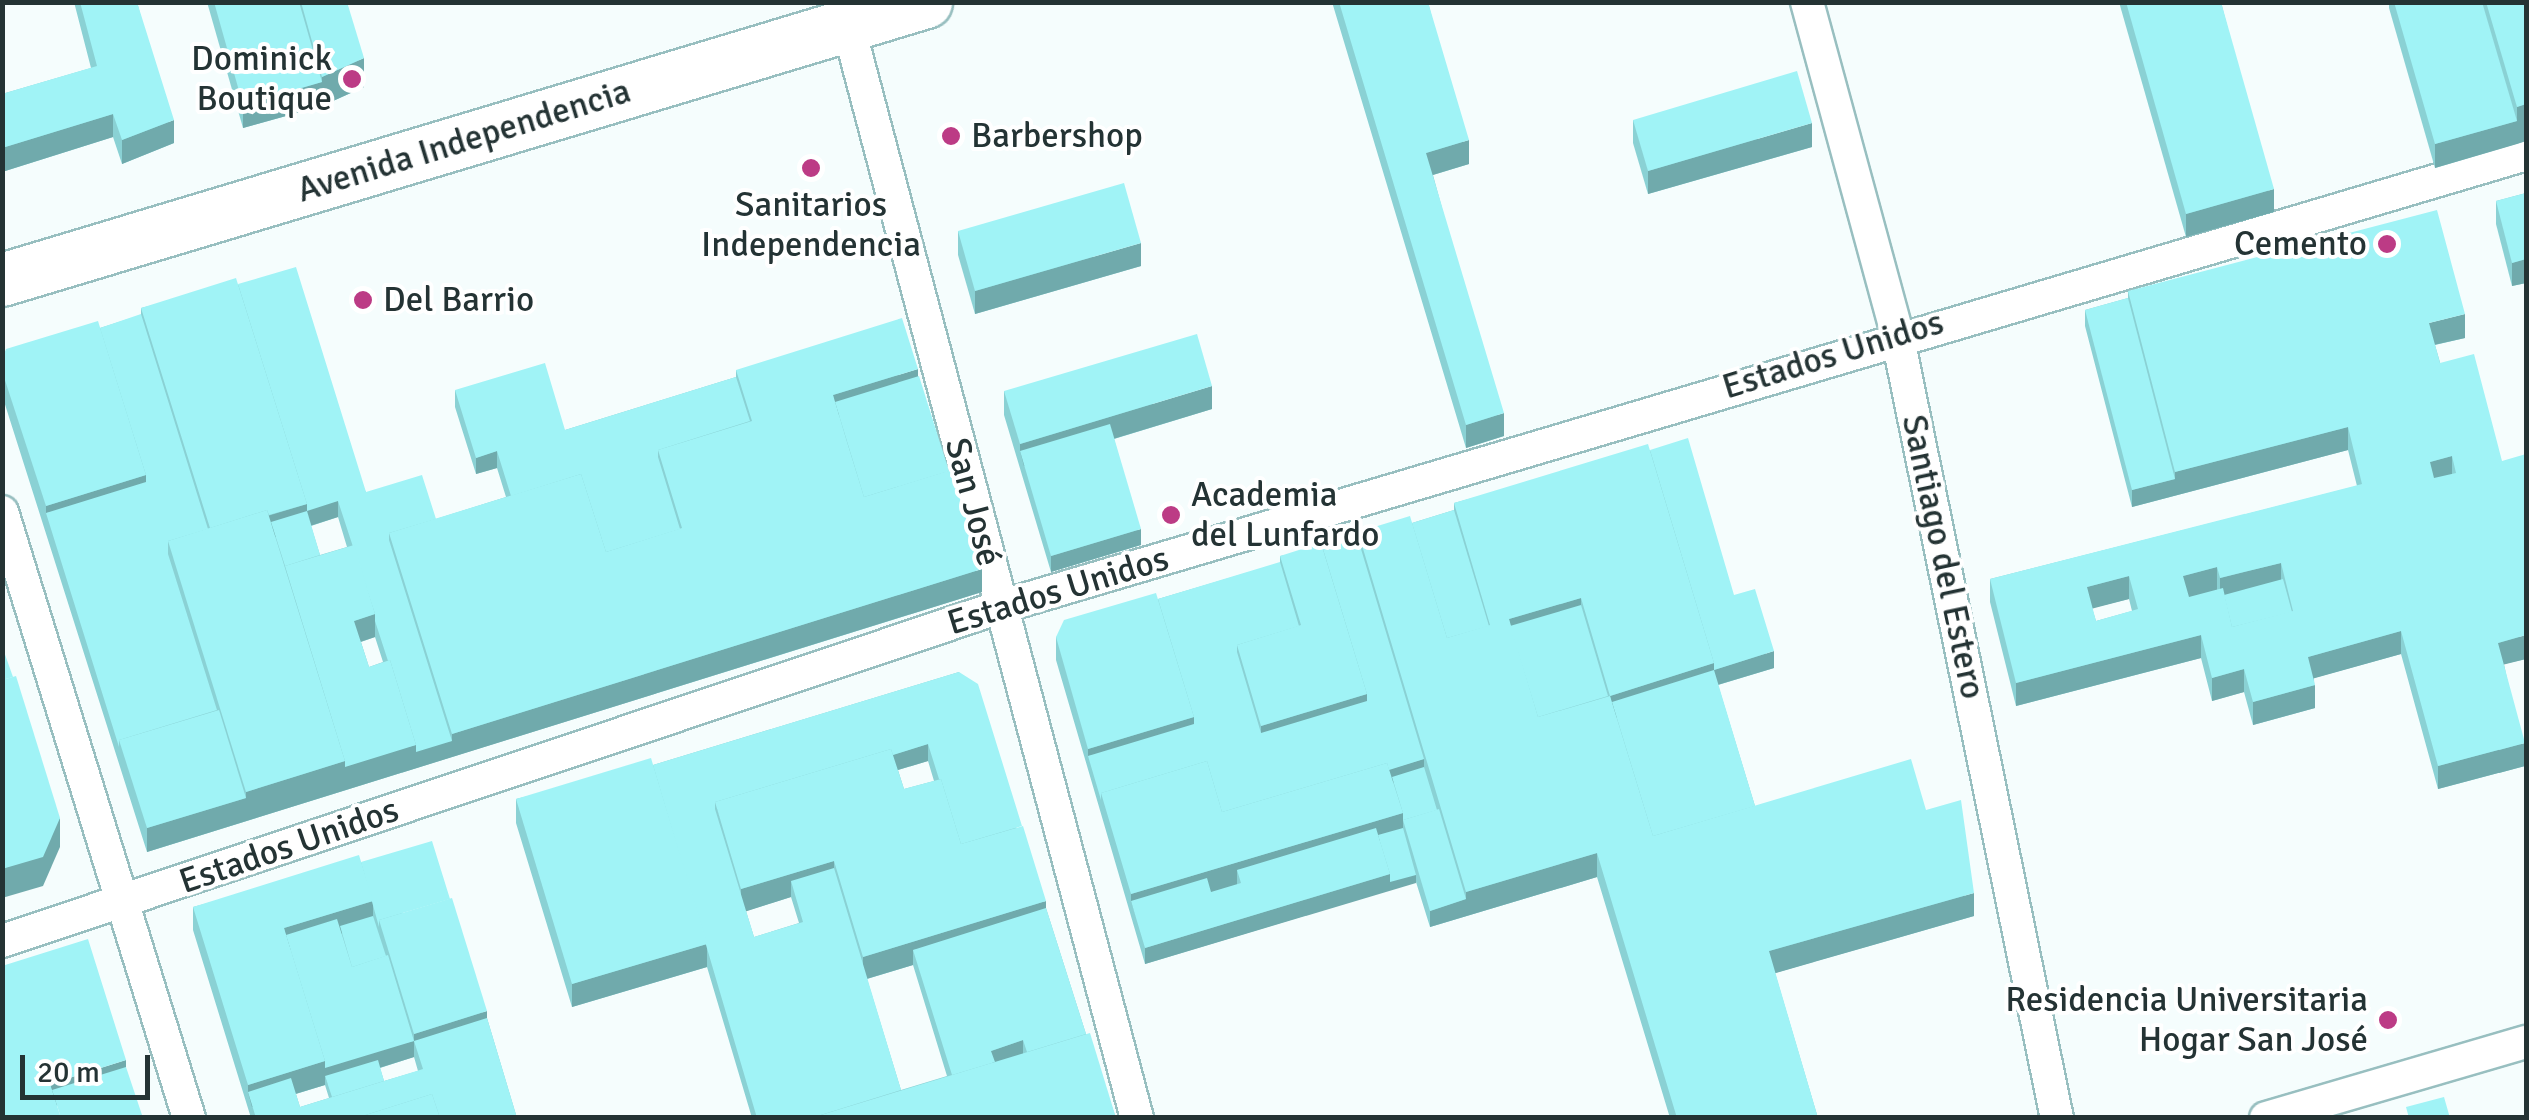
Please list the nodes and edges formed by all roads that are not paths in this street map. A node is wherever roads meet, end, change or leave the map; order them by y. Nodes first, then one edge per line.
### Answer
1 (926, 2) edge
2 (1807, 2) edge
3 (845, 14) edge
4 (2526, 154) edge
5 (2, 280) edge
6 (1897, 334) junction
7 (2, 512) edge
8 (1000, 607) junction
9 (118, 903) junction
10 (2, 941) edge
11 (2526, 1042) edge
12 (189, 1118) edge
13 (1137, 1118) edge
14 (2057, 1118) edge
15 (2266, 1118) edge

1 - 3 main road, Avenida Independencia
2 - 6 street, Santiago del Estero
3 - 5 main road, Avenida Independencia
3 - 8 street, San José
4 - 6 street, Estados Unidos
6 - 8 street, Estados Unidos
6 - 14 street, Santiago del Estero
7 - 9 street
8 - 9 street, Estados Unidos
8 - 13 street, San José
9 - 10 street, Estados Unidos
9 - 12 street
11 - 15 street

